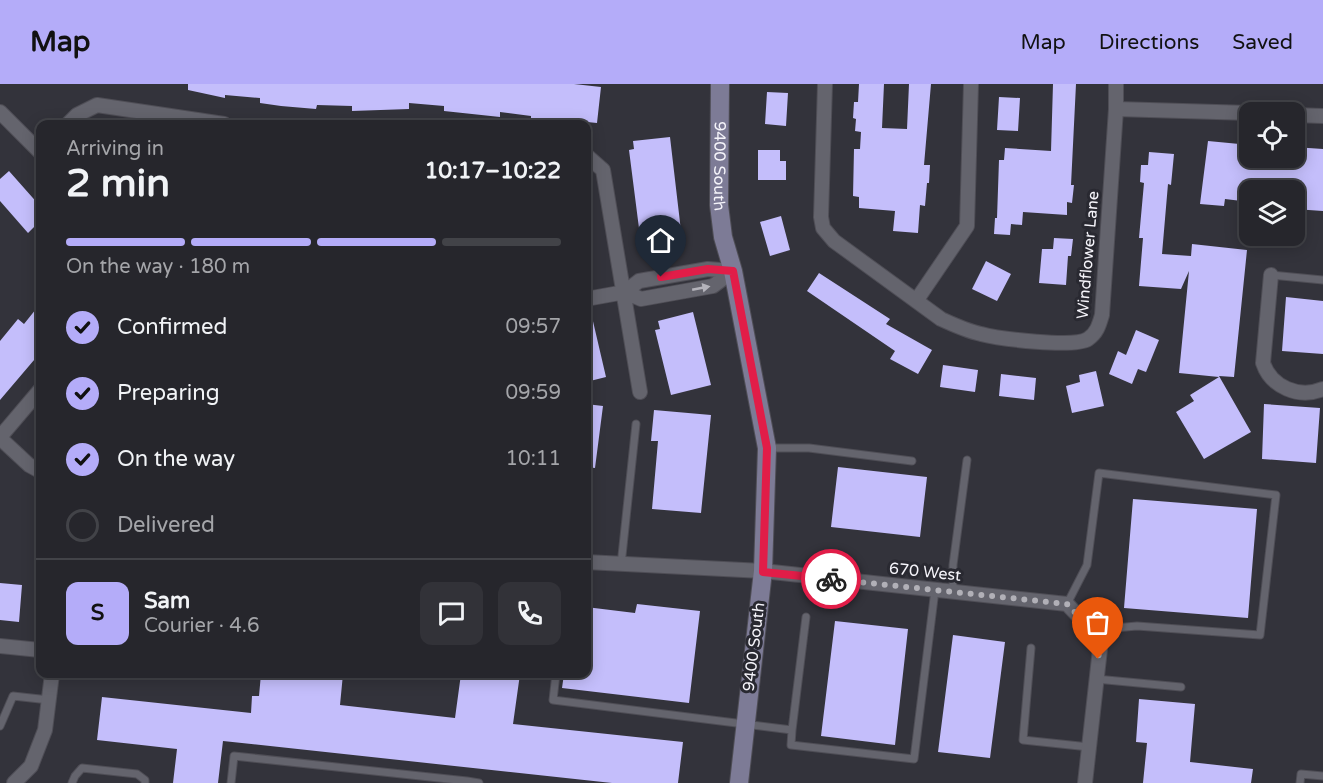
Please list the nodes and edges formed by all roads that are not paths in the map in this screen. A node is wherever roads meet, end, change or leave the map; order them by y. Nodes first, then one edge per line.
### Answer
1 (720, 84) edge
2 (825, 84) edge
3 (971, 84) edge
4 (1116, 84) edge
5 (1116, 109) junction
6 (0, 112) edge
7 (1239, 113) edge
8 (1305, 115) edge
9 (1323, 116) edge
10 (72, 120) edge
11 (197, 120) edge
12 (36, 148) edge
13 (591, 159) edge
14 (733, 271) junction
15 (1271, 275) joint
16 (1323, 280) edge
17 (625, 292) junction
18 (591, 298) edge
19 (916, 301) junction
20 (1323, 388) edge
21 (640, 392) dead end
22 (36, 395) edge
23 (636, 424) dead end
24 (0, 437) edge
25 (767, 448) junction
26 (967, 460) dead end
27 (912, 461) dead end
28 (36, 469) edge
29 (591, 562) edge
30 (621, 565) junction
31 (763, 572) junction
32 (935, 590) junction
33 (953, 592) junction
34 (1067, 604) junction
35 (806, 617) dead end
36 (1096, 635) junction
37 (0, 646) edge
38 (1031, 648) dead end
39 (36, 650) edge
40 (52, 678) edge
41 (556, 678) edge
42 (1096, 679) junction
43 (1181, 687) dead end
44 (49, 700) junction
45 (746, 723) junction
46 (0, 726) edge
47 (792, 730) junction
48 (1089, 747) junction
49 (1323, 776) edge
50 (467, 782) edge
51 (14, 783) edge
52 (72, 783) edge
53 (145, 783) edge
54 (231, 783) edge
55 (479, 783) edge
56 (739, 783) edge
57 (1085, 783) edge
58 (1300, 783) edge

1 - 14 street, 9400 South
2 - 19 street, Windflower Lane
3 - 19 street
4 - 5 street, Windflower Lane
5 - 7 street
5 - 19 street, Windflower Lane
6 - 12 street
8 - 9 street
10 - 11 street
13 - 17 street
14 - 17 street
14 - 25 street, 9400 South
15 - 16 lane
15 - 20 street
17 - 18 street
17 - 21 street
22 - 24 street
23 - 30 lane
24 - 28 street
25 - 27 lane
25 - 31 street, 9400 South
26 - 33 lane
29 - 30 street, 670 West
30 - 31 street, 670 West
31 - 32 street, 670 West
31 - 45 street, 9400 South
32 - 33 street, 670 West
32 - 47 lane
33 - 34 street, 670 West
34 - 36 street
34 - 36 lane
35 - 47 lane
36 - 42 street
37 - 39 street
38 - 48 lane
40 - 44 street
41 - 45 lane
42 - 43 lane
42 - 48 street
44 - 46 lane
44 - 51 street
45 - 47 lane
45 - 56 street, 9400 South
48 - 57 street
49 - 58 lane
50 - 54 lane
50 - 55 lane
52 - 53 lane

